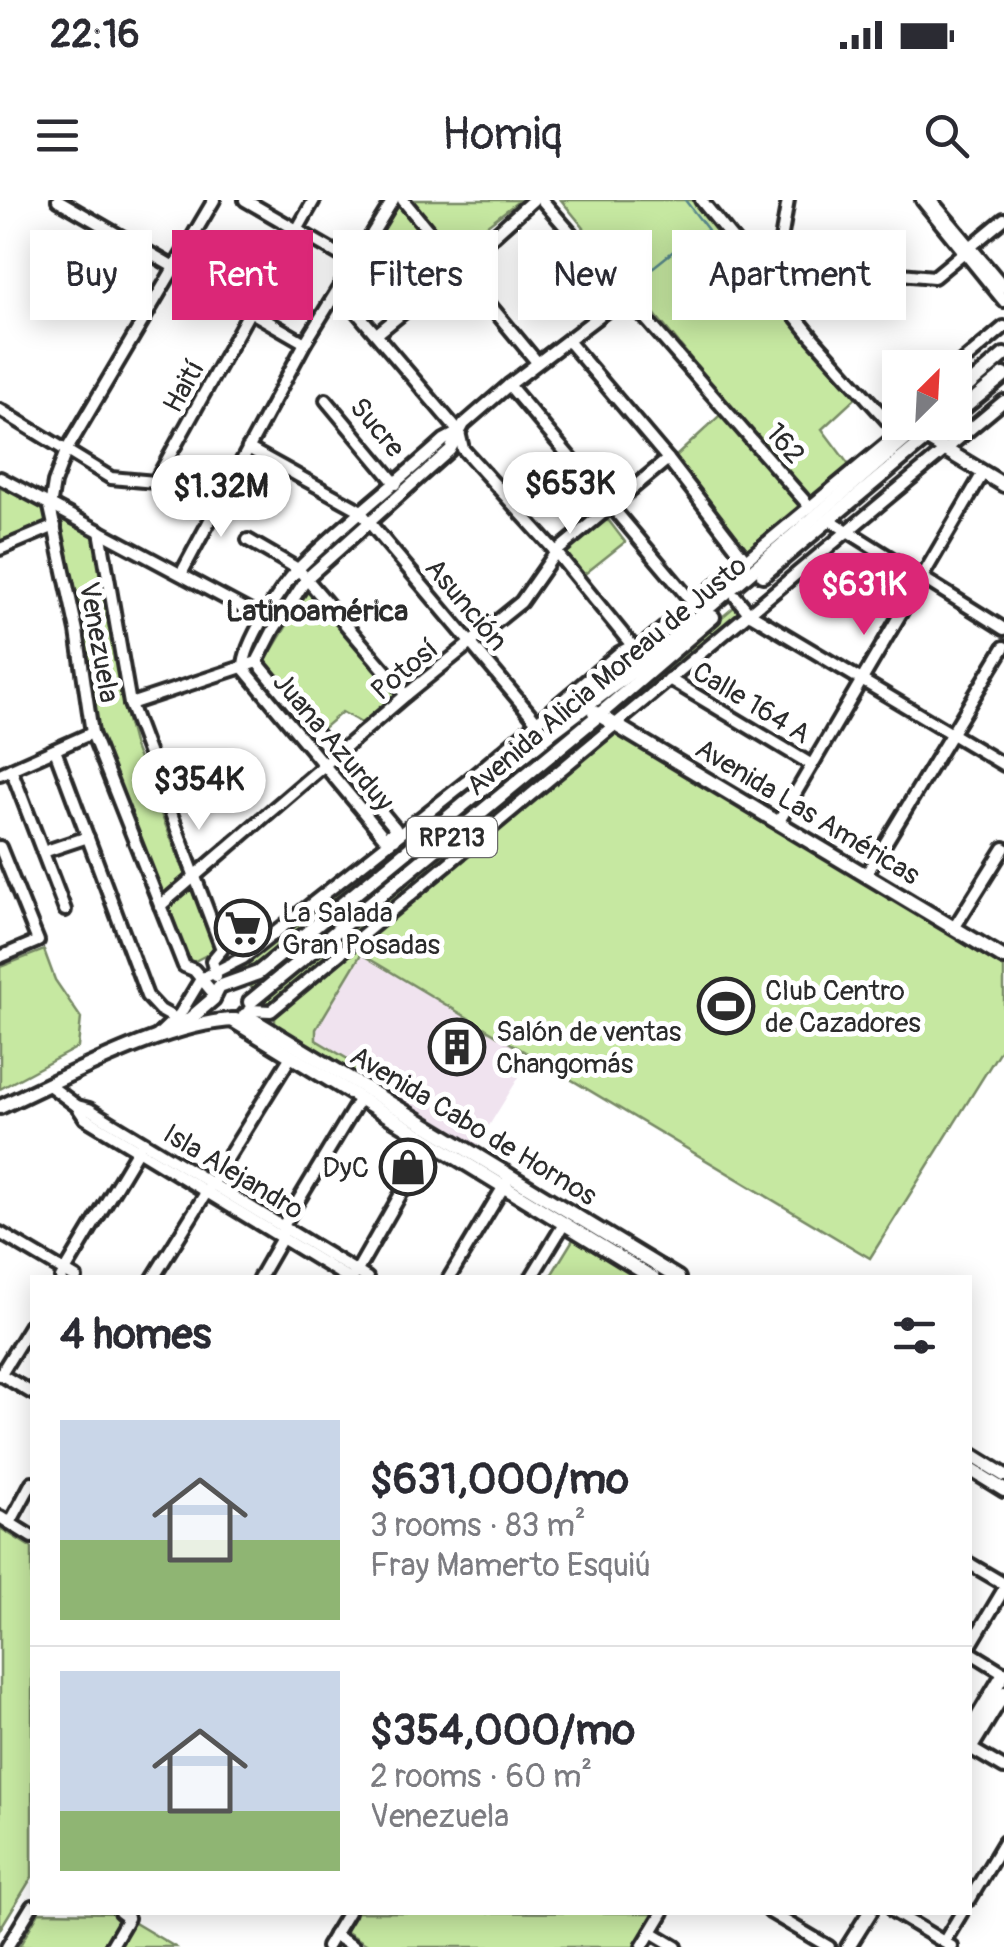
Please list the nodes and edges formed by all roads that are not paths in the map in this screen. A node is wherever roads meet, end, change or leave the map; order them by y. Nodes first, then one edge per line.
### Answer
1 (58, 200) edge
2 (214, 200) edge
3 (245, 200) edge
4 (314, 200) edge
5 (393, 200) edge
6 (402, 200) edge
7 (533, 200) edge
8 (542, 200) edge
9 (702, 200) edge
10 (788, 200) edge
11 (922, 200) edge
12 (931, 200) edge
13 (1004, 219) edge
14 (197, 230) edge
15 (297, 230) joint
16 (375, 230) edge
17 (428, 230) edge
18 (567, 230) edge
19 (725, 230) edge
20 (783, 230) edge
21 (498, 232) edge
22 (968, 251) junction
23 (172, 265) edge
24 (172, 272) edge
25 (906, 274) edge
26 (1004, 287) edge
27 (333, 298) edge
28 (1004, 302) edge
29 (498, 314) edge
30 (245, 320) edge
31 (265, 320) edge
32 (366, 320) edge
33 (394, 320) edge
34 (595, 320) edge
35 (646, 320) edge
36 (804, 320) edge
37 (1004, 327) edge
38 (378, 333) junction
39 (568, 342) junction
40 (305, 343) junction
41 (972, 354) edge
42 (1004, 354) edge
43 (537, 362) junction
44 (1004, 375) edge
45 (972, 382) edge
46 (509, 385) junction
47 (326, 400) dead end
48 (882, 401) edge
49 (972, 401) edge
50 (1004, 401) edge
51 (0, 410) edge
52 (460, 432) junction
53 (903, 440) edge
54 (905, 440) edge
55 (906, 440) edge
56 (927, 440) edge
57 (248, 448) junction
58 (944, 449) junction
59 (66, 450) junction
60 (668, 459) junction
61 (983, 473) junction
62 (0, 478) edge
63 (396, 484) junction
64 (1004, 485) edge
65 (810, 506) junction
66 (612, 507) junction
67 (55, 509) junction
68 (366, 518) junction
69 (830, 520) junction
70 (55, 526) junction
71 (100, 531) junction
72 (844, 532) junction
73 (248, 540) dead end
74 (0, 549) edge
75 (556, 552) junction
76 (745, 559) junction
77 (181, 574) junction
78 (303, 574) junction
79 (922, 579) junction
80 (736, 597) junction
81 (692, 602) junction
82 (749, 613) junction
83 (264, 619) junction
84 (1004, 628) edge
85 (470, 643) junction
86 (632, 646) junction
87 (1004, 647) edge
88 (257, 662) junction
89 (649, 666) junction
90 (244, 669) junction
91 (669, 679) junction
92 (862, 681) junction
93 (406, 695) junction
94 (130, 704) junction
95 (586, 707) junction
96 (599, 715) junction
97 (537, 722) junction
98 (614, 724) junction
99 (92, 733) junction
100 (952, 734) junction
101 (55, 750) junction
102 (336, 756) junction
103 (812, 764) junction
104 (1004, 765) edge
105 (325, 766) junction
106 (5, 772) edge
107 (466, 782) junction
108 (490, 783) junction
109 (778, 823) junction
110 (393, 836) junction
111 (88, 838) junction
112 (0, 847) edge
113 (1004, 848) edge
114 (42, 852) junction
115 (406, 852) junction
116 (5, 873) edge
117 (866, 875) junction
118 (193, 878) junction
119 (160, 906) junction
120 (64, 910) dead end
121 (954, 928) junction
122 (0, 957) edge
123 (1004, 958) edge
124 (215, 972) junction
125 (201, 979) junction
126 (236, 980) junction
127 (215, 993) junction
128 (240, 1013) junction
129 (176, 1024) junction
130 (290, 1058) junction
131 (50, 1085) junction
132 (359, 1100) junction
133 (0, 1107) edge
134 (430, 1143) junction
135 (140, 1147) junction
136 (507, 1182) junction
137 (208, 1188) junction
138 (564, 1224) junction
139 (0, 1232) edge
140 (283, 1232) junction
141 (67, 1275) edge
142 (155, 1275) edge
143 (261, 1275) edge
144 (352, 1275) edge
145 (451, 1275) edge
146 (533, 1275) edge
147 (648, 1275) edge
148 (671, 1275) edge
149 (30, 1326) edge
150 (0, 1374) edge
151 (30, 1393) edge
152 (972, 1455) edge
153 (972, 1470) edge
154 (1004, 1475) edge
155 (30, 1485) edge
156 (1004, 1490) edge
157 (5, 1520) edge
158 (30, 1535) edge
159 (972, 1565) edge
160 (1004, 1587) edge
161 (972, 1645) edge
162 (972, 1650) edge
163 (1004, 1673) edge
164 (1004, 1693) edge
165 (972, 1727) edge
166 (972, 1745) edge
167 (972, 1749) edge
168 (1004, 1768) edge
169 (1004, 1842) edge
170 (972, 1896) edge
171 (30, 1909) edge
172 (124, 1915) edge
173 (346, 1915) edge
174 (661, 1915) edge
175 (775, 1915) edge
176 (858, 1915) edge
177 (868, 1915) edge
178 (899, 1915) edge
179 (961, 1915) edge
180 (651, 1932) junction
181 (334, 1935) junction
182 (948, 1945) edge
183 (8, 1947) edge
184 (111, 1947) edge
185 (327, 1947) edge
186 (354, 1947) edge
187 (642, 1947) edge
188 (676, 1947) edge
189 (828, 1947) edge
190 (839, 1947) edge
191 (848, 1947) edge

1 - 23 street
2 - 14 street, Venezuela
3 - 15 street
4 - 15 street
5 - 16 street
6 - 17 street
7 - 21 street
8 - 18 street, 162
9 - 19 street
10 - 20 street
11 - 22 street
12 - 22 street
13 - 22 street
22 - 25 street
22 - 26 street
22 - 28 street
24 - 59 street, Venezuela
27 - 40 street
29 - 43 street
30 - 59 street, Haití
31 - 40 street
32 - 38 street
33 - 38 street
34 - 39 street
35 - 65 street, 162
36 - 48 street
37 - 41 street
38 - 52 street
39 - 43 street
39 - 60 street
40 - 57 street
42 - 45 main road
43 - 46 street
44 - 49 main road
46 - 52 street
46 - 66 street
47 - 63 street, Sucre
50 - 58 street
51 - 59 street
52 - 63 street
52 - 68 street
52 - 75 street
53 - 65 street
54 - 89 main road, Avenida Alicia Moreau de Justo / RP213
55 - 69 main road, Avenida Alicia Moreau de Justo / RP213
56 - 58 main road
57 - 68 street
57 - 77 street
58 - 61 main road
58 - 72 street
59 - 67 street, Venezuela
60 - 66 street, Potosí
60 - 76 street
61 - 64 main road
61 - 79 street
62 - 67 street
63 - 68 street
65 - 76 street
66 - 75 street, Potosí
66 - 81 street
67 - 70 street, Venezuela
67 - 71 street
68 - 78 street
68 - 85 street, Asunción
69 - 72 street
69 - 80 main road, Avenida Alicia Moreau de Justo / RP213
70 - 74 street
70 - 99 street, Venezuela
71 - 77 street
71 - 94 street, Venezuela
72 - 79 street
72 - 82 street
73 - 78 street
75 - 85 street, Potosí
75 - 86 street
76 - 81 street
77 - 83 street
78 - 83 street
78 - 88 street
78 - 93 street
79 - 84 street
79 - 92 street
80 - 82 street
80 - 89 main road, Avenida Alicia Moreau de Justo / RP213
81 - 86 street
82 - 91 street
82 - 92 street
83 - 90 street
85 - 93 street, Potosí
85 - 97 street, Asunción
86 - 89 street
86 - 97 street
87 - 100 street
88 - 90 street
88 - 102 street, Juana Azurduy
89 - 95 main road, Avenida Alicia Moreau de Justo / RP213
89 - 96 main road, Avenida Alicia Moreau de Justo / RP213
90 - 94 street
90 - 105 street, Juana Azurduy
91 - 98 street
91 - 103 street, Calle 164 A
92 - 100 street
92 - 103 street
93 - 102 street, Potosí
94 - 118 street, Venezuela
95 - 96 main road, Avenida Las Américas
95 - 108 main road, Avenida Alicia Moreau de Justo / RP213
96 - 98 main road, Avenida Las Américas
96 - 128 main road, Avenida Alicia Moreau de Justo / RP213
97 - 107 street
98 - 109 main road, Avenida Las Américas
98 - 128 street
99 - 101 street
99 - 119 street, Venezuela
100 - 104 street
100 - 117 street
101 - 106 street
101 - 111 street
102 - 105 street, Potosí
102 - 110 street, Juana Azurduy
103 - 109 street
105 - 110 street, Juana Azurduy
105 - 118 street, Potosí
106 - 114 street
107 - 108 street
107 - 110 street
108 - 115 main road, Avenida Alicia Moreau de Justo / RP213
109 - 117 main road, Avenida Las Américas
110 - 115 street, Juana Azurduy
110 - 124 street
111 - 114 street
111 - 129 street
112 - 116 street
113 - 121 street
114 - 120 street
115 - 126 main road, Avenida Alicia Moreau de Justo / RP213
116 - 122 street
117 - 121 main road, Avenida Las Américas
118 - 119 street, Potosí
118 - 124 street, Venezuela
119 - 125 street, Venezuela
121 - 123 main road, Avenida Las Américas
124 - 125 street
124 - 127 street, Venezuela
125 - 127 street, Venezuela
125 - 129 street
126 - 127 main road, Avenida Alicia Moreau de Justo / RP213
126 - 128 main road
127 - 128 main road
127 - 129 main road, Avenida Alicia Moreau de Justo / RP213
128 - 129 main road, Avenida Alicia Moreau de Justo / RP213
128 - 130 main road, Avenida Cabo de Hornos
128 - 136 main road, Avenida Cabo de Hornos
129 - 131 main road, Avenida Alicia Moreau de Justo / RP213
130 - 132 main road, Avenida Cabo de Hornos
130 - 137 street
131 - 133 main road, Avenida Alicia Moreau de Justo / RP213
131 - 135 street, Isla Alejandro
132 - 134 main road, Avenida Cabo de Hornos
132 - 140 street
134 - 136 main road, Avenida Cabo de Hornos
134 - 144 street
135 - 137 street, Isla Alejandro
135 - 141 street
136 - 138 main road, Avenida Cabo de Hornos
136 - 145 street
136 - 148 main road, Avenida Cabo de Hornos
137 - 140 street, Isla Alejandro
137 - 142 street
138 - 146 street
138 - 147 main road, Avenida Cabo de Hornos
139 - 141 street
140 - 143 street
140 - 144 street, Isla Alejandro
149 - 150 street
150 - 151 street
152 - 154 main road
153 - 156 main road
155 - 157 street
157 - 158 street
159 - 160 street
160 - 161 street
162 - 163 street
163 - 165 main road
164 - 166 main road
167 - 168 street
169 - 170 street
171 - 183 street
172 - 184 street
173 - 181 street
174 - 180 street
175 - 189 street
176 - 190 main road
177 - 191 main road
178 - 182 street
179 - 182 street
180 - 187 street
180 - 188 street
181 - 185 street
181 - 186 street

